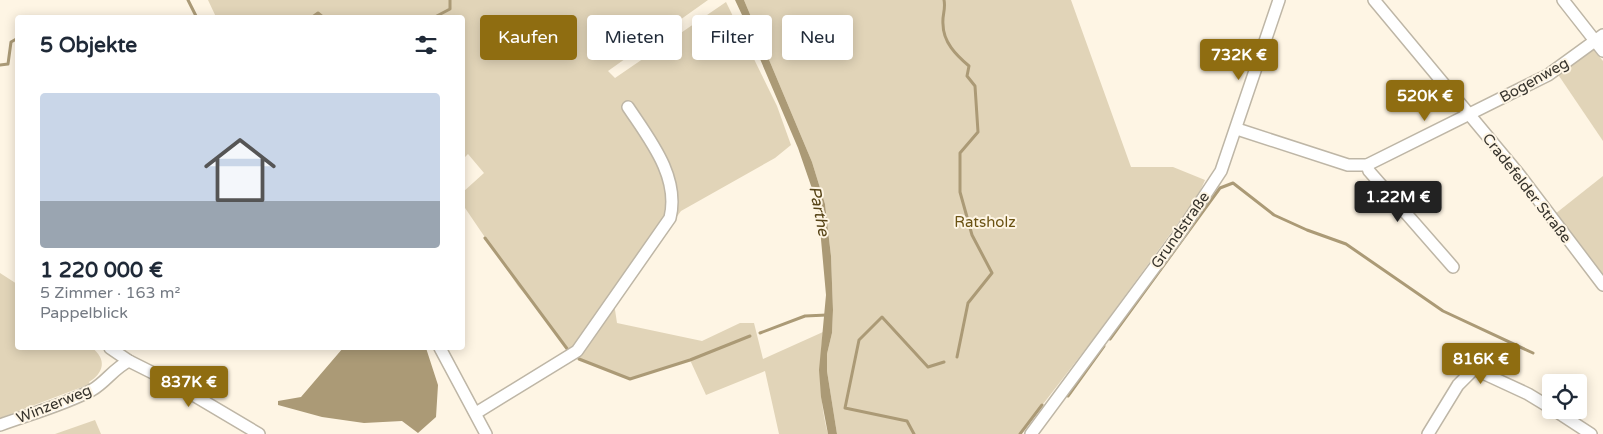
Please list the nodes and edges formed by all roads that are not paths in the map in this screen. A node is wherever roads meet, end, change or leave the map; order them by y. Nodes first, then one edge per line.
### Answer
1 (1279, 0) edge
2 (1374, 0) edge
3 (1563, 0) edge
4 (1601, 42) edge
5 (628, 107) dead end
6 (1468, 115) junction
7 (1237, 129) junction
8 (1367, 165) junction
9 (1453, 267) dead end
10 (1603, 285) edge
11 (113, 350) edge
12 (441, 350) edge
13 (129, 361) junction
14 (1542, 402) edge
15 (476, 413) junction
16 (1568, 419) edge
17 (0, 425) edge
18 (259, 434) edge
19 (486, 434) edge
20 (1031, 434) edge
21 (1428, 434) edge
22 (1590, 434) edge

1 - 7 street, Grundstraße
2 - 6 street, Cradefelder Straße
3 - 4 street
4 - 6 street, Bogenweg
5 - 15 street
6 - 8 street, Bogenweg
6 - 10 street, Cradefelder Straße
7 - 8 street
7 - 20 street, Grundstraße
8 - 9 street
11 - 13 street
12 - 15 street
13 - 17 street, Winzerweg
13 - 18 street
14 - 21 street
15 - 19 street
16 - 22 street

